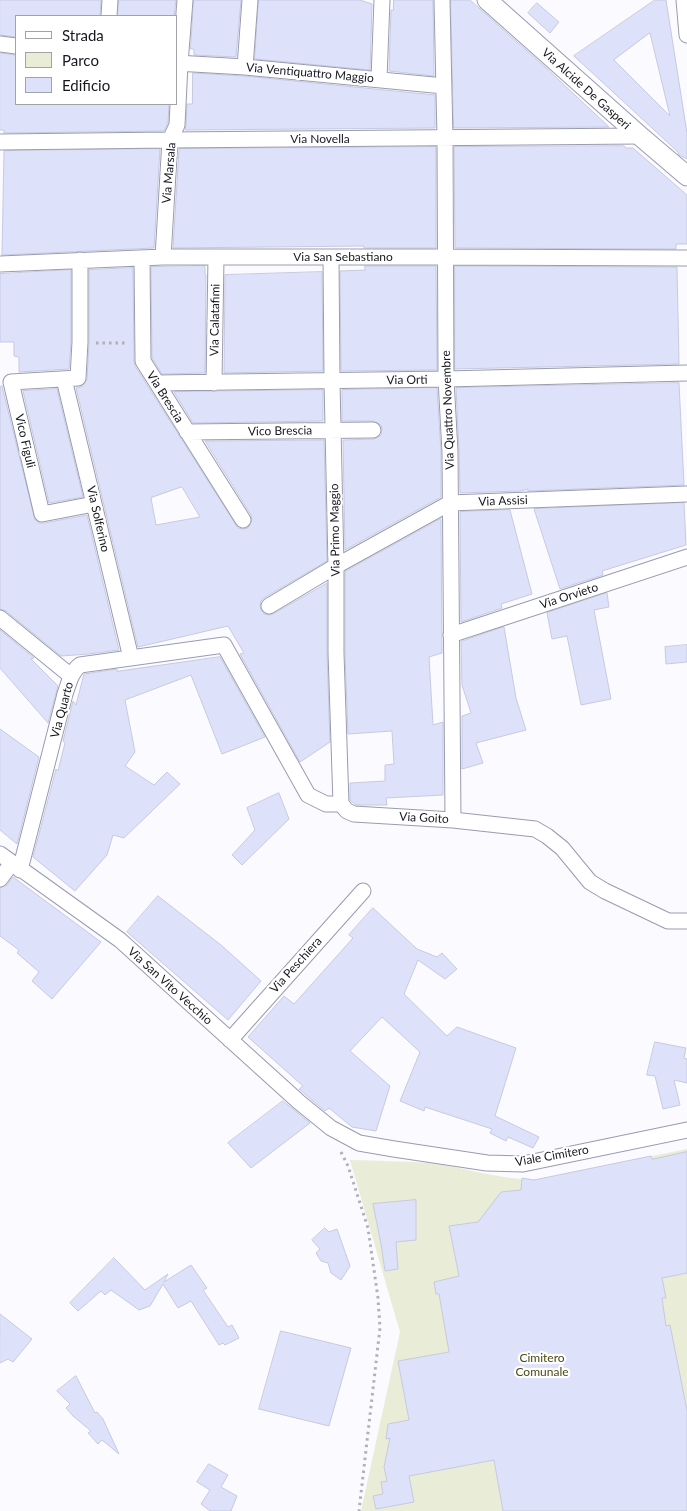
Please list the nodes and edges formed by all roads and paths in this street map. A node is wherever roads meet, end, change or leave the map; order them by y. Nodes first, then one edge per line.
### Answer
1 (110, 0) edge
2 (185, 0) edge
3 (250, 0) edge
4 (382, 0) edge
5 (442, 0) edge
6 (487, 0) edge
7 (684, 0) edge
8 (109, 15) edge
9 (687, 35) edge
10 (0, 44) edge
11 (15, 46) edge
12 (178, 64) edge
13 (245, 66) junction
14 (379, 80) junction
15 (444, 86) junction
16 (177, 105) edge
17 (640, 136) junction
18 (445, 138) junction
19 (170, 140) junction
20 (0, 142) edge
21 (687, 176) edge
22 (445, 256) junction
23 (163, 257) junction
24 (216, 257) junction
25 (331, 257) junction
26 (142, 258) junction
27 (687, 258) edge
28 (80, 260) junction
29 (0, 264) edge
30 (687, 271) edge
31 (80, 342) junction
32 (143, 344) junction
33 (687, 373) edge
34 (71, 378) junction
35 (446, 379) junction
36 (332, 381) junction
37 (214, 382) junction
38 (156, 383) junction
39 (333, 430) junction
40 (372, 430) dead end
41 (187, 432) junction
42 (687, 494) edge
43 (450, 503) junction
44 (94, 504) junction
45 (243, 520) dead end
46 (687, 557) edge
47 (336, 566) junction
48 (269, 606) dead end
49 (0, 618) edge
50 (451, 635) junction
51 (224, 645) joint
52 (131, 658) junction
53 (71, 676) junction
54 (340, 804) junction
55 (453, 820) junction
56 (11, 862) edge
57 (0, 879) edge
58 (363, 891) dead end
59 (687, 922) edge
60 (230, 1040) junction
61 (331, 1128) junction
62 (687, 1130) edge
63 (359, 1511) edge

1 - 8 street
2 - 12 street, Via Marsala
3 - 13 street
4 - 14 street
5 - 15 street, Via Quattro Novembre
6 - 17 street, Via Alcide De Gasperi
7 - 9 street
10 - 11 street
12 - 13 street, Via Ventiquattro Maggio
13 - 14 street, Via Ventiquattro Maggio
14 - 15 street, Via Ventiquattro Maggio
15 - 18 street, Via Quattro Novembre
16 - 19 street, Via Marsala
17 - 18 street, Via Novella
17 - 21 street, Via Alcide De Gasperi
18 - 19 street, Via Novella
18 - 22 street, Via Quattro Novembre
19 - 20 street, Via Novella
19 - 23 street, Via Marsala
22 - 25 street, Via San Sebastiano
22 - 27 street, Via San Sebastiano
22 - 35 street, Via Quattro Novembre
23 - 24 street, Via San Sebastiano
23 - 26 street, Via San Sebastiano
24 - 25 street, Via San Sebastiano
24 - 37 street, Via Calatafimi
25 - 36 street, Via Primo Maggio
26 - 28 street, Via San Sebastiano
26 - 32 street, Via Brescia
27 - 30 street
28 - 29 street, Via San Sebastiano
28 - 31 street, Via Solferino
31 - 32 path
31 - 34 street, Via Solferino
32 - 38 street, Via Brescia
33 - 35 street, Via Orti
34 - 44 street, Via Solferino
34 - 44 street, Vico Figuli
35 - 36 street, Via Orti
35 - 43 street, Via Quattro Novembre
36 - 37 street, Via Orti
36 - 39 street, Via Primo Maggio
37 - 38 street, Via Orti
38 - 41 street, Via Brescia
39 - 40 street, Vico Brescia
39 - 41 street, Vico Brescia
39 - 47 street, Via Primo Maggio
41 - 45 street, Via Brescia
42 - 43 street, Via Assisi
43 - 47 street, Via Assisi
43 - 50 street, Via Quattro Novembre
44 - 52 street, Via Solferino
46 - 50 street, Via Orvieto
47 - 48 street, Via Assisi
47 - 54 street, Via Primo Maggio
49 - 53 street
50 - 55 street, Via Quattro Novembre
51 - 52 street, Via Quarto
51 - 54 street, Via Goito
52 - 53 street, Via Quarto
53 - 56 street, Via Quarto
54 - 55 street, Via Goito
55 - 59 street, Via Goito
56 - 57 street
56 - 60 street, Via San Vito Vecchio
58 - 60 street, Via Peschiera
60 - 61 street, Via San Vito Vecchio
61 - 62 street, Viale Cimitero
61 - 63 path

